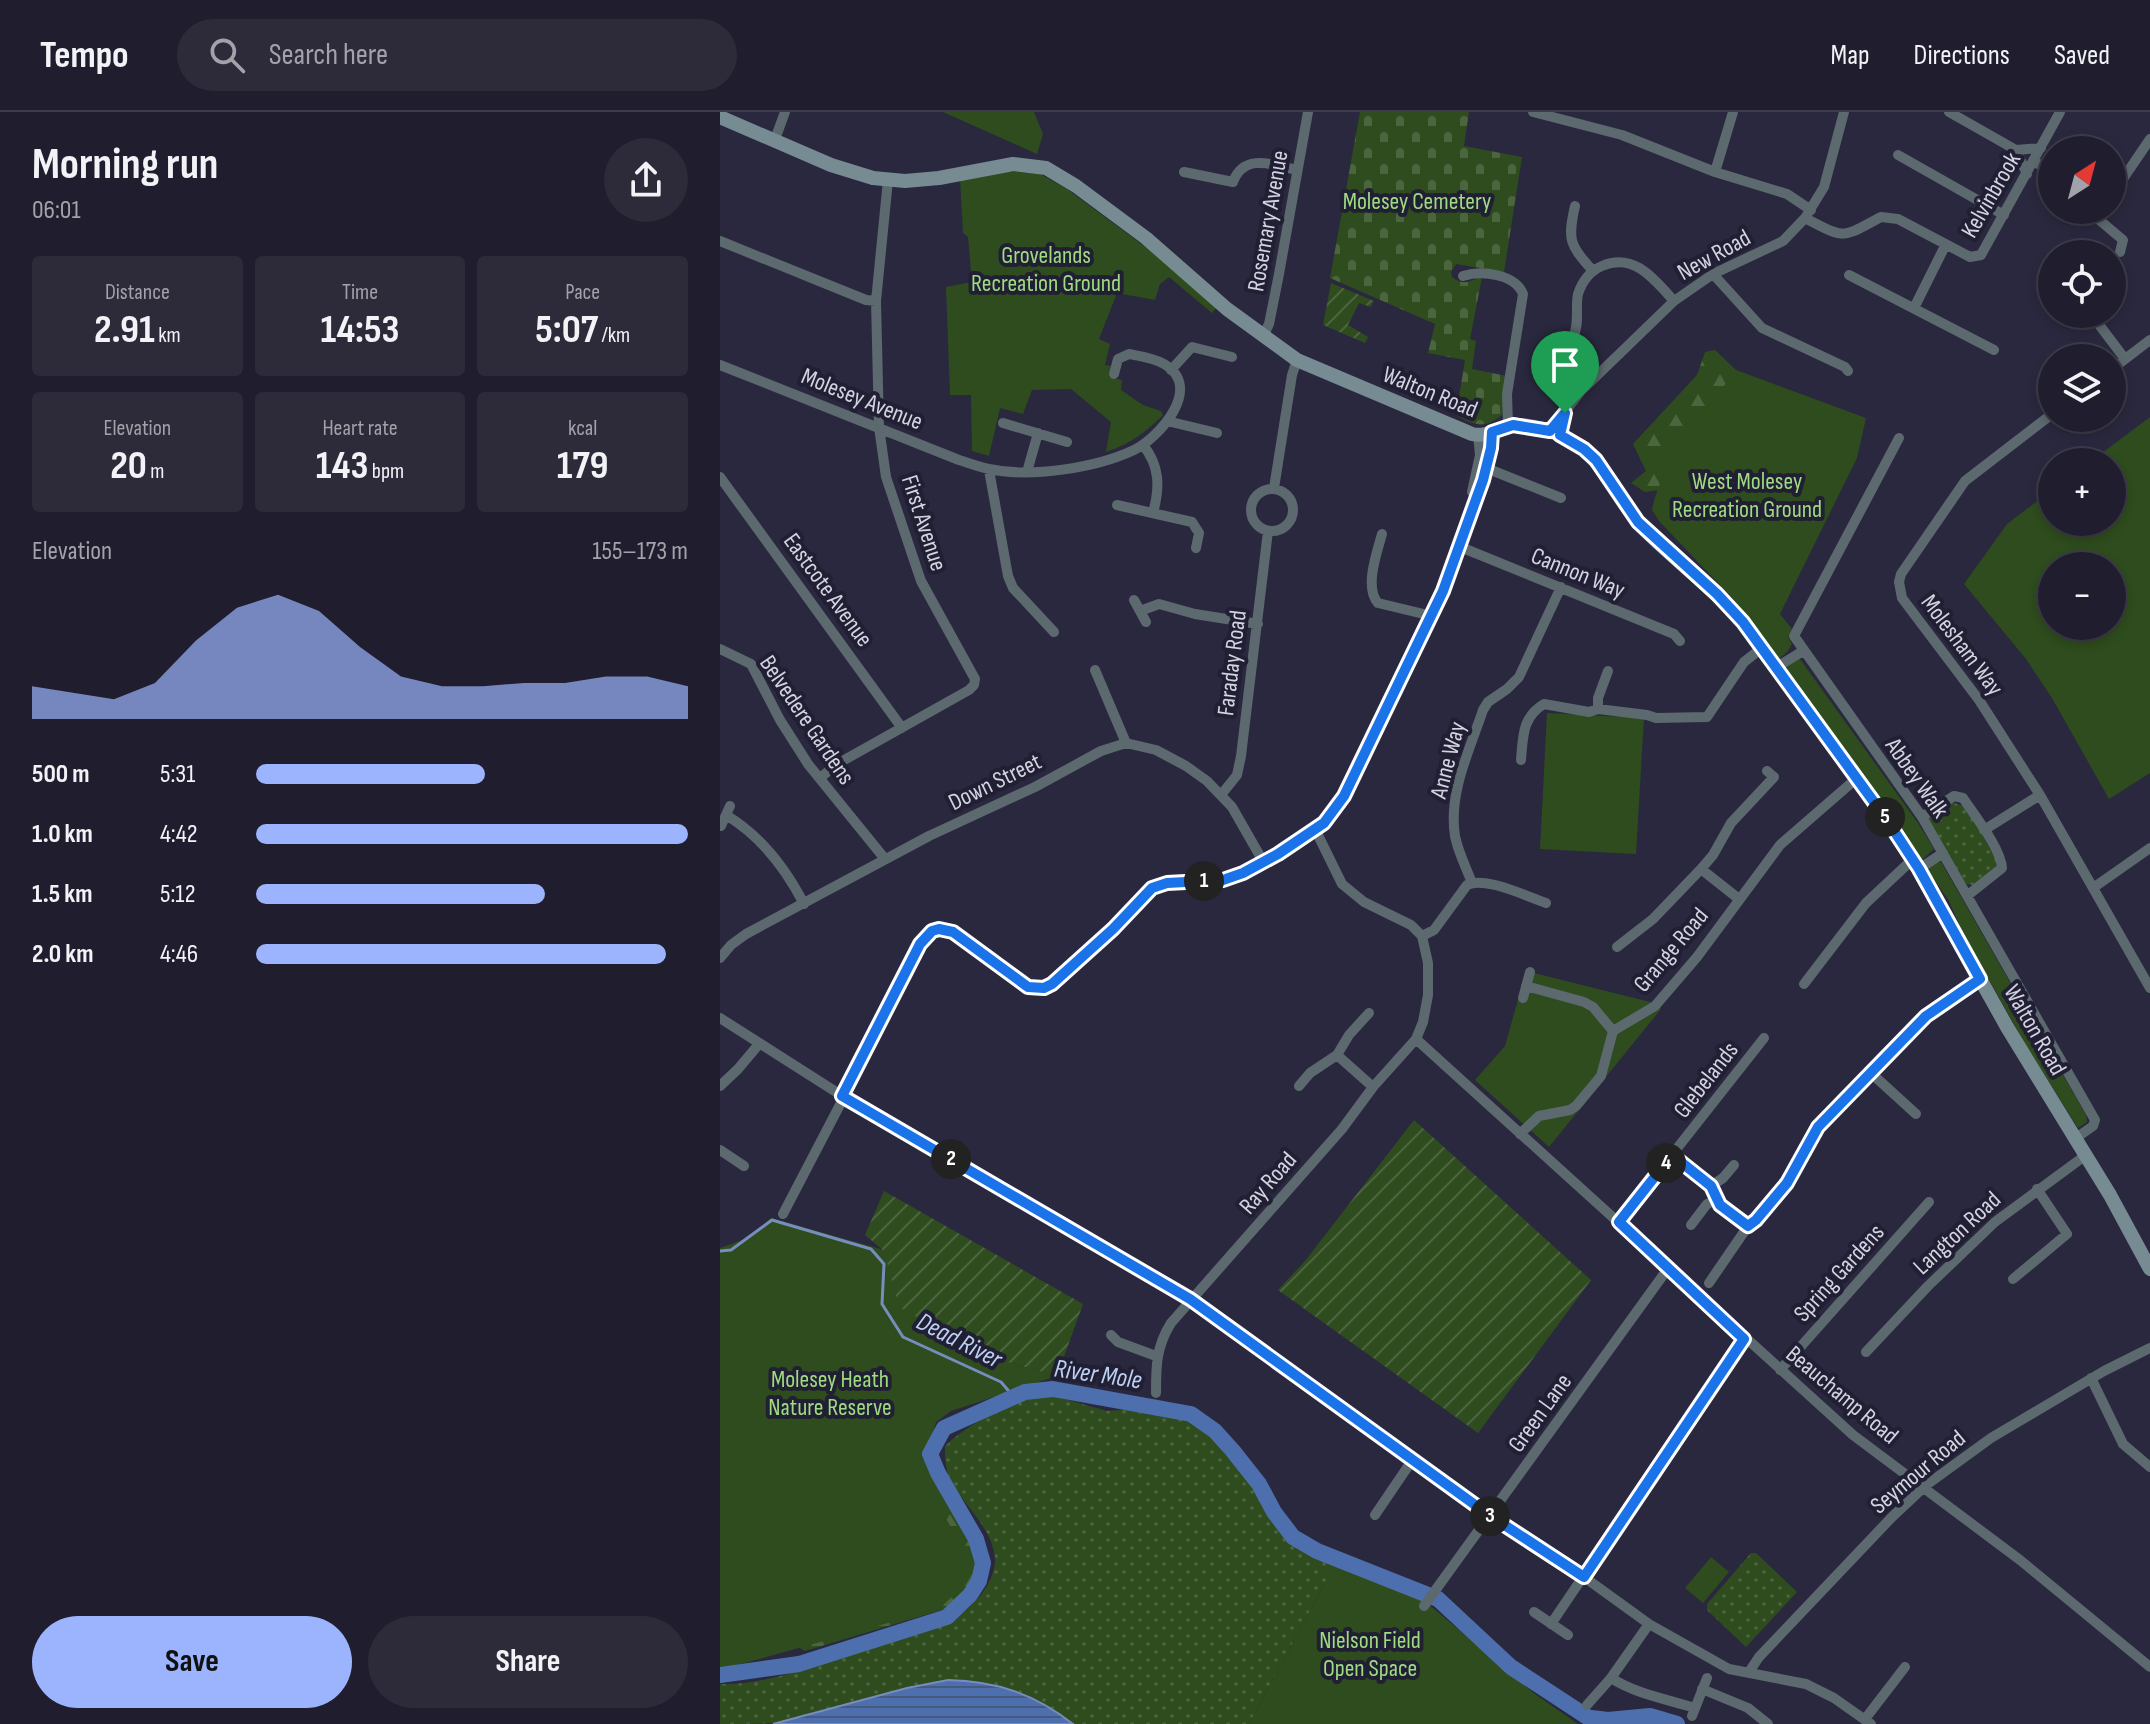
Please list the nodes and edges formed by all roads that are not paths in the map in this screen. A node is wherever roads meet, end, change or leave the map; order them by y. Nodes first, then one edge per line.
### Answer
1 (785, 112) edge
2 (1308, 112) edge
3 (1533, 112) edge
4 (1733, 112) edge
5 (1844, 112) edge
6 (1949, 112) edge
7 (2060, 112) edge
8 (720, 117) edge
9 (2047, 136) edge
10 (2150, 139) edge
11 (774, 142) junction
12 (2038, 148) edge
13 (2016, 150) junction
14 (2038, 154) edge
15 (1898, 155) dead end
16 (2034, 161) junction
17 (2038, 164) edge
18 (1297, 170) junction
19 (1184, 172) dead end
20 (1715, 172) junction
21 (2027, 174) junction
22 (2126, 174) edge
23 (888, 180) junction
24 (1577, 210) dead end
25 (1808, 214) junction
26 (2004, 215) junction
27 (2104, 224) edge
28 (2123, 240) edge
29 (720, 241) edge
30 (1945, 246) junction
31 (1593, 271) junction
32 (1713, 274) junction
33 (1849, 275) dead end
34 (1463, 276) dead end
35 (876, 301) junction
36 (1674, 301) junction
37 (1914, 308) junction
38 (2102, 328) edge
39 (1263, 336) junction
40 (2150, 340) edge
41 (2114, 344) edge
42 (1994, 350) dead end
43 (1546, 352) dead end
44 (1232, 357) dead end
45 (2126, 358) edge
46 (1297, 360) junction
47 (720, 365) edge
48 (1171, 370) junction
49 (1848, 371) dead end
50 (1114, 374) dead end
51 (1167, 421) junction
52 (1003, 423) dead end
53 (2038, 425) edge
54 (1508, 426) junction
55 (879, 427) junction
56 (1038, 433) junction
57 (1217, 433) dead end
58 (1555, 433) junction
59 (1485, 434) junction
60 (1899, 438) dead end
61 (1067, 442) dead end
62 (1143, 445) junction
63 (1486, 468) junction
64 (989, 470) junction
65 (1027, 472) junction
66 (720, 477) edge
67 (1274, 488) junction
68 (1561, 498) dead end
69 (1117, 505) dead end
70 (1153, 513) junction
71 (1467, 521) junction
72 (1268, 531) junction
73 (1382, 534) dead end
74 (1458, 546) junction
75 (1196, 548) dead end
76 (1561, 587) junction
77 (1134, 600) dead end
78 (1140, 611) junction
79 (1432, 616) junction
80 (1146, 622) dead end
81 (1258, 624) junction
82 (1054, 632) dead end
83 (1680, 641) dead end
84 (1762, 648) junction
85 (720, 649) edge
86 (1803, 651) junction
87 (1777, 667) junction
88 (1095, 670) dead end
89 (1608, 671) dead end
90 (1598, 709) junction
91 (902, 728) junction
92 (1126, 743) junction
93 (1521, 760) dead end
94 (1767, 771) dead end
95 (820, 778) junction
96 (1857, 778) junction
97 (1221, 795) junction
98 (2040, 795) junction
99 (726, 816) edge
100 (1922, 817) junction
101 (1315, 829) junction
102 (1984, 830) junction
103 (2150, 848) edge
104 (1943, 853) junction
105 (885, 859) junction
106 (1264, 863) junction
107 (1916, 864) junction
108 (1701, 869) junction
109 (1472, 883) junction
110 (2093, 888) junction
111 (1968, 895) junction
112 (1739, 899) junction
113 (1546, 903) dead end
114 (804, 904) junction
115 (1422, 936) junction
116 (1617, 947) dead end
117 (720, 958) edge
118 (1530, 972) dead end
119 (1980, 979) junction
120 (1804, 984) dead end
121 (1526, 986) junction
122 (2150, 988) edge
123 (1523, 998) dead end
124 (1369, 1013) dead end
125 (720, 1018) edge
126 (1613, 1031) junction
127 (1764, 1038) dead end
128 (1416, 1039) junction
129 (759, 1044) junction
130 (1337, 1055) junction
131 (1871, 1073) junction
132 (720, 1086) edge
133 (1299, 1086) dead end
134 (1373, 1087) junction
135 (843, 1096) junction
136 (1916, 1114) dead end
137 (1520, 1134) junction
138 (2076, 1138) junction
139 (720, 1150) edge
140 (1672, 1155) junction
141 (2086, 1155) junction
142 (1734, 1165) dead end
143 (744, 1166) dead end
144 (1711, 1186) junction
145 (2037, 1189) junction
146 (1716, 1200) junction
147 (1929, 1202) dead end
148 (783, 1214) dead end
149 (1619, 1222) junction
150 (1691, 1225) dead end
151 (1748, 1226) junction
152 (2146, 1252) edge
153 (1669, 1267) junction
154 (2150, 1269) edge
155 (2013, 1279) dead end
156 (1709, 1283) dead end
157 (1190, 1299) junction
158 (1111, 1335) dead end
159 (1744, 1339) junction
160 (2150, 1348) edge
161 (1866, 1352) dead end
162 (1156, 1356) junction
163 (1780, 1370) junction
164 (2091, 1378) junction
165 (1156, 1393) dead end
166 (1413, 1459) junction
167 (2150, 1467) edge
168 (1925, 1486) junction
169 (1375, 1515) dead end
170 (1489, 1515) junction
171 (1584, 1577) junction
172 (1425, 1604) dead end
173 (1534, 1612) dead end
174 (1551, 1624) junction
175 (1649, 1624) junction
176 (1568, 1635) dead end
177 (1905, 1667) dead end
178 (2150, 1667) edge
179 (1749, 1672) junction
180 (1611, 1678) junction
181 (1587, 1705) dead end
182 (1868, 1722) edge
183 (1768, 1724) edge

1 - 11 street
2 - 18 street, Rosemary Avenue
3 - 20 street, Kelvinbrook
4 - 20 street
5 - 25 street, New Road
6 - 13 street
7 - 9 street, Kelvinbrook
8 - 11 main road, Walton Road
10 - 22 street
11 - 23 main road, Walton Road
12 - 13 street
13 - 21 street
14 - 16 street, Kelvinbrook
15 - 26 street
16 - 17 street
16 - 21 street, Kelvinbrook
18 - 19 street
18 - 39 street, Rosemary Avenue
20 - 25 street, Kelvinbrook
21 - 26 street, Kelvinbrook
23 - 35 street, First Avenue
23 - 39 main road, Walton Road
24 - 31 street
25 - 30 street, Kelvinbrook
25 - 32 street, New Road
26 - 30 street, Kelvinbrook
27 - 28 street
29 - 35 street
30 - 37 street
31 - 36 street
31 - 43 street
32 - 36 street, New Road
32 - 49 street
33 - 37 street
34 - 54 street
35 - 55 street, First Avenue
36 - 58 street, New Road
37 - 42 street
38 - 41 street
39 - 46 main road, Walton Road
40 - 45 street
44 - 48 street
46 - 59 main road, Walton Road
46 - 67 street
47 - 55 street, Molesey Avenue
48 - 50 street
48 - 51 street
51 - 57 street
51 - 62 street
52 - 56 street
53 - 98 street, Molesham Way
54 - 58 main road, Walton Road
54 - 59 main road, Walton Road
55 - 64 street, Molesey Avenue
55 - 91 street, First Avenue
56 - 61 street
56 - 65 street
58 - 84 main road, Walton Road
59 - 63 street
59 - 71 street
60 - 86 street
62 - 65 street, Molesey Avenue
62 - 70 street
63 - 68 street
63 - 71 street
64 - 65 street, Molesey Avenue
64 - 82 street
66 - 91 street, Eastcote Avenue
67 - 72 street
67 - 72 street
69 - 70 street
70 - 75 street
71 - 74 street
72 - 81 street, Faraday Road
73 - 79 street
74 - 76 street, Cannon Way
74 - 79 street
76 - 83 street, Cannon Way
76 - 109 street, Anne Way
77 - 78 street
78 - 80 street
78 - 81 street
79 - 101 street
81 - 97 street, Faraday Road
84 - 87 main road, Walton Road
84 - 90 street
85 - 95 street, Belvedere Gardens
86 - 87 street
86 - 100 street, Abbey Walk
87 - 96 main road, Walton Road
88 - 92 street
89 - 90 street
90 - 93 street
91 - 95 street, First Avenue
92 - 97 street
92 - 105 street, Down Street
94 - 108 street
95 - 105 street, Belvedere Gardens
96 - 107 main road, Walton Road
96 - 112 street, Grange Road
97 - 106 street
98 - 102 street
98 - 110 street, Molesham Way
99 - 114 street
100 - 102 street
100 - 104 street, Abbey Walk
101 - 106 street
101 - 115 street
102 - 111 street
103 - 110 street
104 - 107 street
104 - 111 street, Abbey Walk
105 - 114 street, Down Street
106 - 135 street
107 - 119 main road, Walton Road
107 - 120 street
108 - 112 street
108 - 116 street
109 - 113 street
109 - 115 street
110 - 122 street, Molesham Way
111 - 138 street, Abbey Walk
112 - 126 street, Grange Road
114 - 117 street, Down Street
115 - 128 street
118 - 121 street
119 - 131 street
119 - 138 main road, Walton Road
121 - 123 street
121 - 126 street
124 - 130 street
125 - 129 street
126 - 137 street
127 - 140 street, Glebelands
128 - 134 street, Ray Road
128 - 137 street, Beauchamp Road
129 - 132 street
129 - 135 street
130 - 133 street
130 - 134 street
131 - 136 street
131 - 151 street
134 - 157 street, Ray Road
135 - 148 street
135 - 157 street
137 - 149 street, Beauchamp Road
138 - 141 main road, Walton Road
139 - 143 street
140 - 144 street
140 - 149 street, Glebelands
141 - 145 street, Langton Road
141 - 152 main road, Walton Road
142 - 144 street
144 - 146 street
145 - 155 street
145 - 161 street, Langton Road
146 - 150 street
146 - 151 street
147 - 163 street, Spring Gardens
149 - 153 street, Beauchamp Road
151 - 156 street
152 - 154 main road, Walton Road
153 - 159 street, Beauchamp Road
153 - 170 street, Green Lane
157 - 162 street, Ray Road
157 - 166 street
158 - 162 street
159 - 163 street, Beauchamp Road
159 - 171 street
160 - 164 street, Seymour Road
162 - 165 street, Ray Road
163 - 168 street, Beauchamp Road
164 - 167 street
164 - 168 street, Seymour Road
166 - 169 street
166 - 170 street
168 - 178 street, Beauchamp Road
168 - 179 street, Seymour Road
170 - 171 street
170 - 172 street, Green Lane
171 - 174 street
171 - 175 street
173 - 174 street
174 - 176 street
175 - 179 street
175 - 180 street
177 - 182 street
179 - 182 street
180 - 181 street
180 - 183 street

